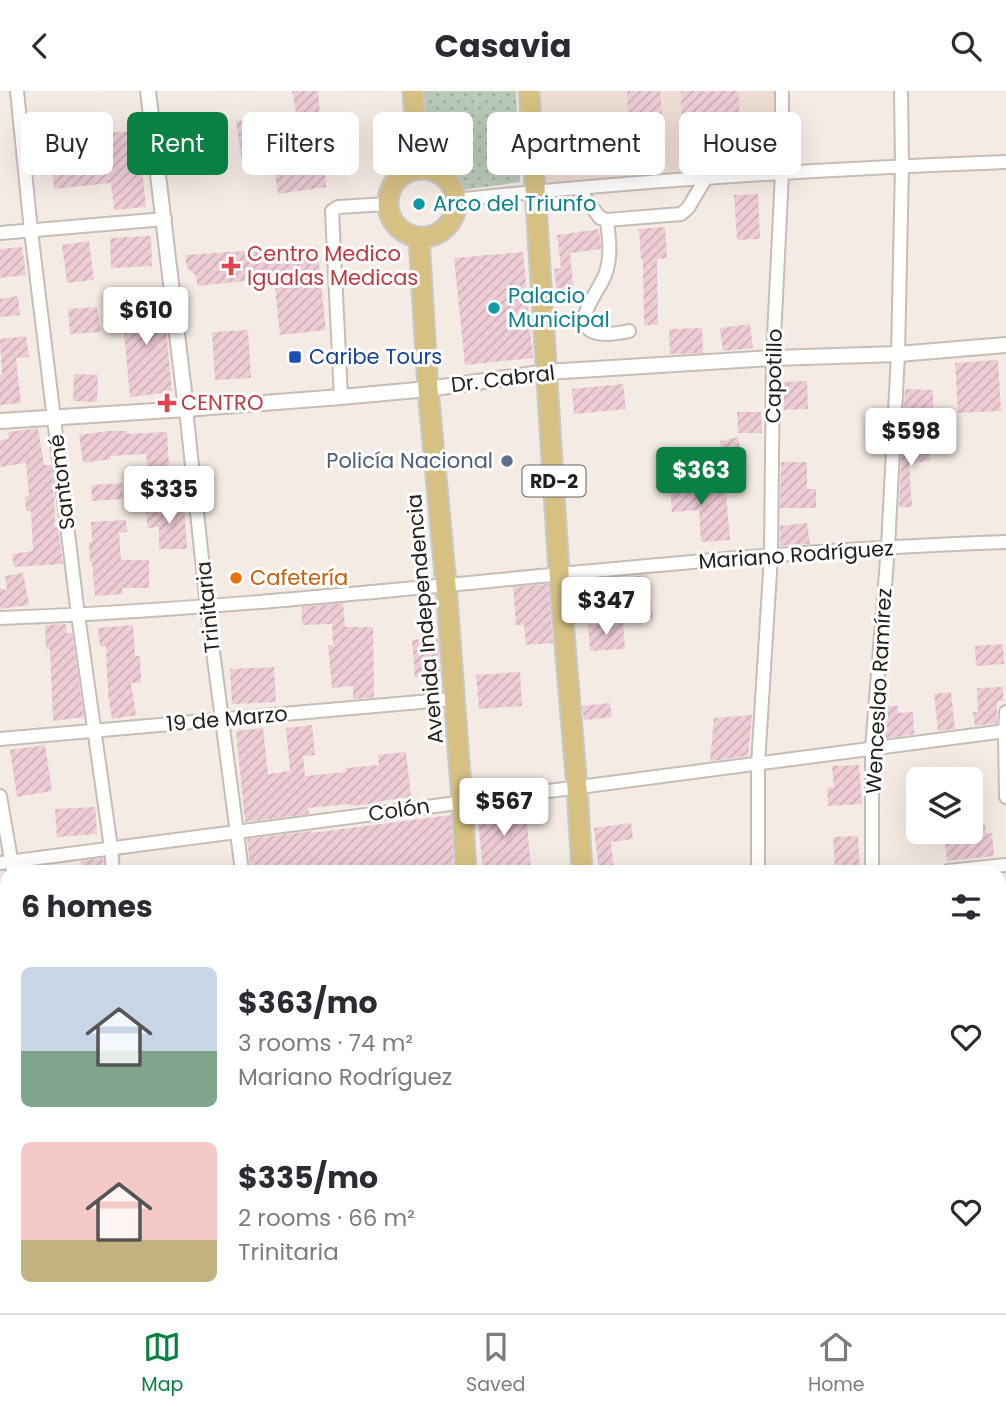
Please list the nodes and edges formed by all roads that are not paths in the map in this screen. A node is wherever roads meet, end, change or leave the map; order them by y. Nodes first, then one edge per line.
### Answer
1 (17, 91) edge
2 (148, 91) edge
3 (413, 91) edge
4 (529, 91) edge
5 (782, 91) edge
6 (901, 91) edge
7 (415, 112) edge
8 (782, 112) edge
9 (1006, 162) edge
10 (902, 166) junction
11 (801, 172) edge
12 (402, 175) edge
13 (441, 175) edge
14 (757, 175) edge
15 (782, 175) edge
16 (706, 179) junction
17 (578, 188) junction
18 (536, 191) junction
19 (456, 200) junction
20 (387, 204) junction
21 (164, 219) junction
22 (607, 220) junction
23 (32, 231) junction
24 (0, 233) edge
25 (419, 238) junction
26 (629, 331) dead end
27 (1006, 345) edge
28 (898, 354) junction
29 (773, 358) junction
30 (547, 372) junction
31 (428, 389) junction
32 (341, 397) junction
33 (186, 409) junction
34 (55, 418) junction
35 (0, 421) edge
36 (1006, 542) edge
37 (888, 547) junction
38 (771, 556) junction
39 (559, 573) junction
40 (446, 585) junction
41 (207, 606) junction
42 (78, 615) junction
43 (0, 618) edge
44 (454, 699) junction
45 (1006, 712) edge
46 (221, 720) junction
47 (95, 729) junction
48 (1005, 731) edge
49 (0, 739) edge
50 (872, 749) junction
51 (758, 764) junction
52 (576, 787) junction
53 (0, 796) edge
54 (1006, 797) edge
55 (463, 801) junction
56 (236, 832) junction
57 (111, 848) junction
58 (8, 865) edge
59 (112, 865) edge
60 (241, 865) edge
61 (466, 865) edge
62 (582, 865) edge
63 (758, 865) edge
64 (872, 865) edge

1 - 23 street, Santomé
2 - 21 street, Trinitaria
3 - 7 main road
4 - 18 main road, RD-2
5 - 8 street, Capotillo
6 - 10 street, Wenceslao Ramírez
9 - 10 street
10 - 11 street
10 - 28 street, Wenceslao Ramírez
12 - 20 main road
13 - 19 main road
14 - 16 street
15 - 29 street, Capotillo
16 - 17 street
16 - 22 street
17 - 18 street
17 - 22 street
18 - 19 street
18 - 30 main road, RD-2
19 - 25 main road
20 - 25 main road
20 - 32 street
21 - 23 street
21 - 33 street, Trinitaria
22 - 26 street
23 - 24 street
23 - 34 street, Santomé
25 - 31 main road, Avenida Independencia
27 - 28 street, Dr. Cabral
28 - 29 street, Dr. Cabral
28 - 37 street, Wenceslao Ramírez
29 - 30 street, Dr. Cabral
29 - 38 street, Capotillo
30 - 31 street, Dr. Cabral
30 - 39 main road, RD-2
31 - 32 street, Dr. Cabral
31 - 40 main road, Avenida Independencia
32 - 33 street, Dr. Cabral
33 - 34 street, Dr. Cabral
33 - 41 street, Trinitaria
34 - 35 street, Dr. Cabral
34 - 42 street, Santomé
36 - 37 street, Mariano Rodríguez
37 - 38 street, Mariano Rodríguez
37 - 50 street, Wenceslao Ramírez
38 - 39 street, Mariano Rodríguez
38 - 51 street, Capotillo
39 - 40 street, Mariano Rodríguez
39 - 52 main road, RD-2
40 - 41 street, Mariano Rodríguez
40 - 44 main road, Avenida Independencia
41 - 42 street, Mariano Rodríguez
41 - 46 street, Trinitaria
42 - 43 street, Mariano Rodríguez
42 - 47 street, Santomé
44 - 46 street, 19 de Marzo
44 - 55 main road, Avenida Independencia
45 - 48 street
46 - 47 street, 19 de Marzo
46 - 56 street, Trinitaria
47 - 49 street, 19 de Marzo
47 - 57 street, Santomé
48 - 50 street, Colón
48 - 54 street
50 - 51 street, Colón
50 - 64 street, Wenceslao Ramírez
51 - 52 street, Colón
51 - 63 street, Capotillo
52 - 55 street, Colón
52 - 62 main road, RD-2
53 - 58 street
55 - 56 street, Colón
55 - 61 main road, Avenida Independencia
56 - 57 street, Colón
56 - 60 street, Trinitaria
57 - 58 street, Colón
57 - 59 street, Santomé

